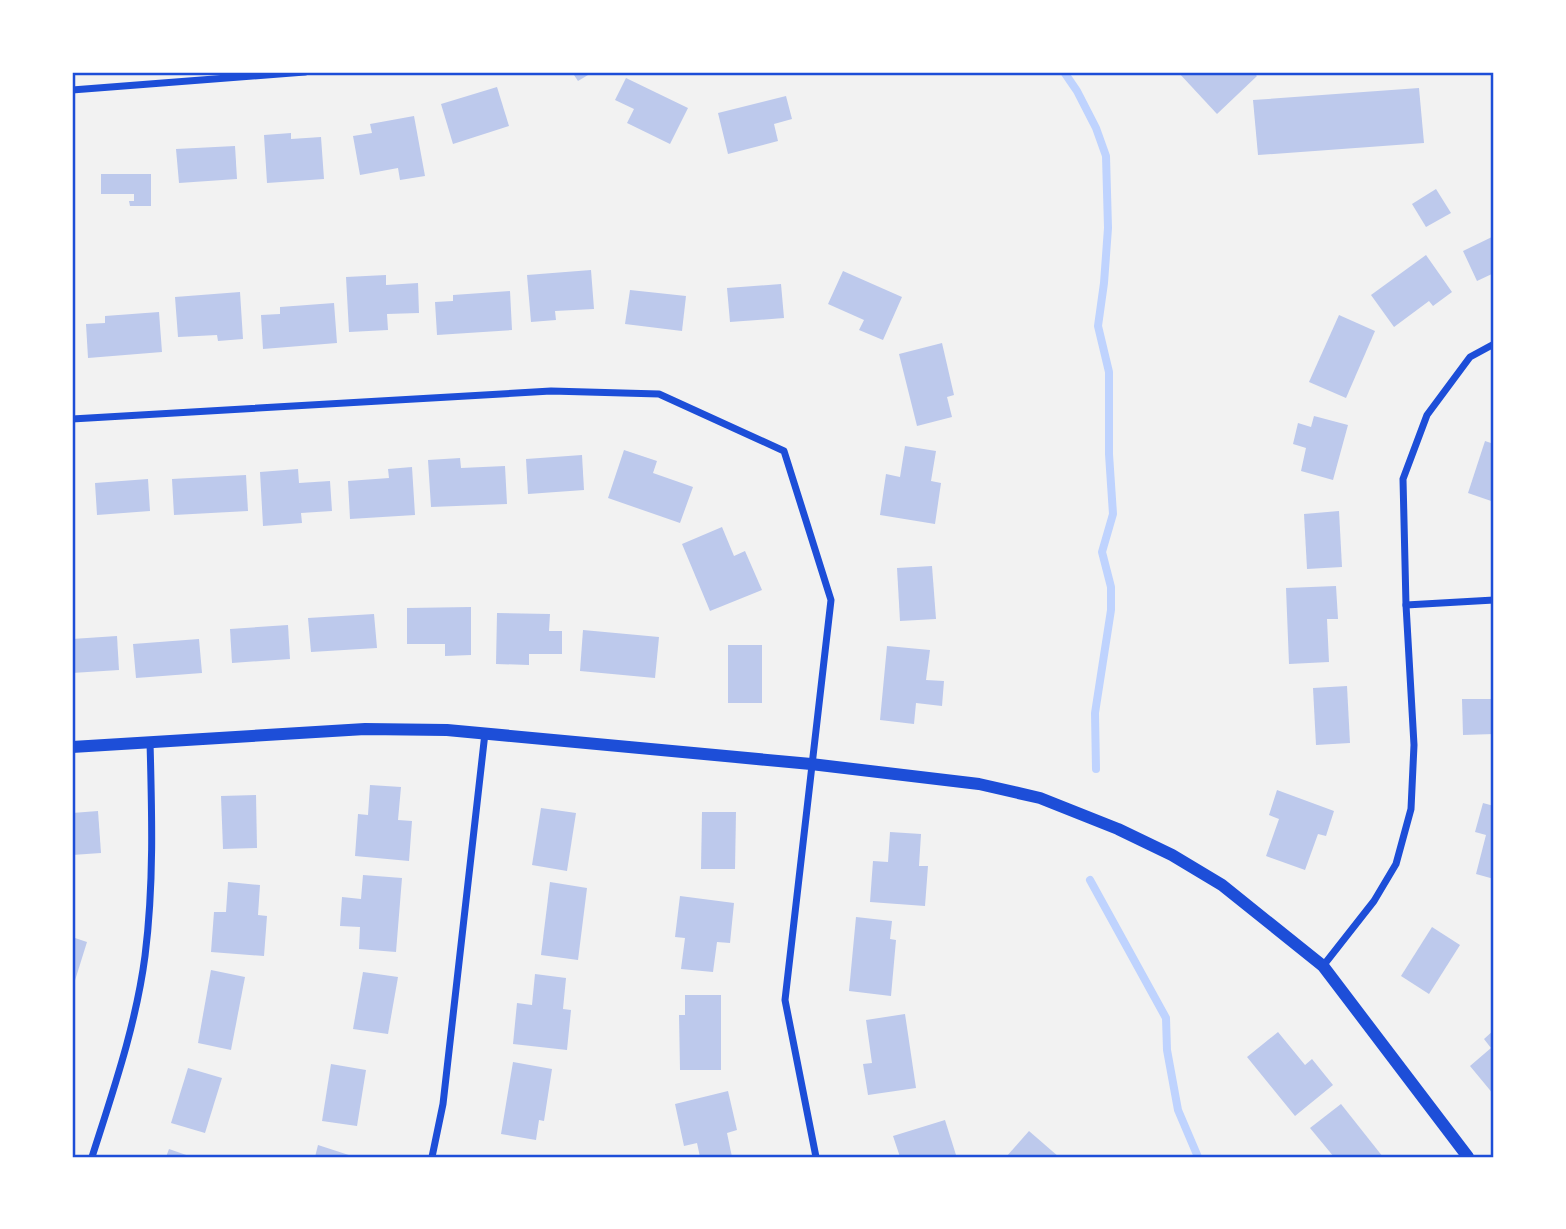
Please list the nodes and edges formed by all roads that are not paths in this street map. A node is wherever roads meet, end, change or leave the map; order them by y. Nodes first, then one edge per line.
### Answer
1 (305, 72) edge
2 (72, 90) edge
3 (1494, 344) edge
4 (72, 419) edge
5 (1494, 600) edge
6 (1406, 605) junction
7 (485, 733) junction
8 (150, 742) junction
9 (72, 747) edge
10 (811, 764) junction
11 (1323, 966) junction
12 (92, 1157) edge
13 (432, 1157) edge
14 (816, 1157) edge
15 (1468, 1157) edge

1 - 2 street
3 - 6 street
4 - 10 street
5 - 6 street
6 - 11 street
7 - 8 street
7 - 10 street
7 - 13 street
8 - 9 street
8 - 12 street
10 - 11 street
10 - 14 street
11 - 15 street

